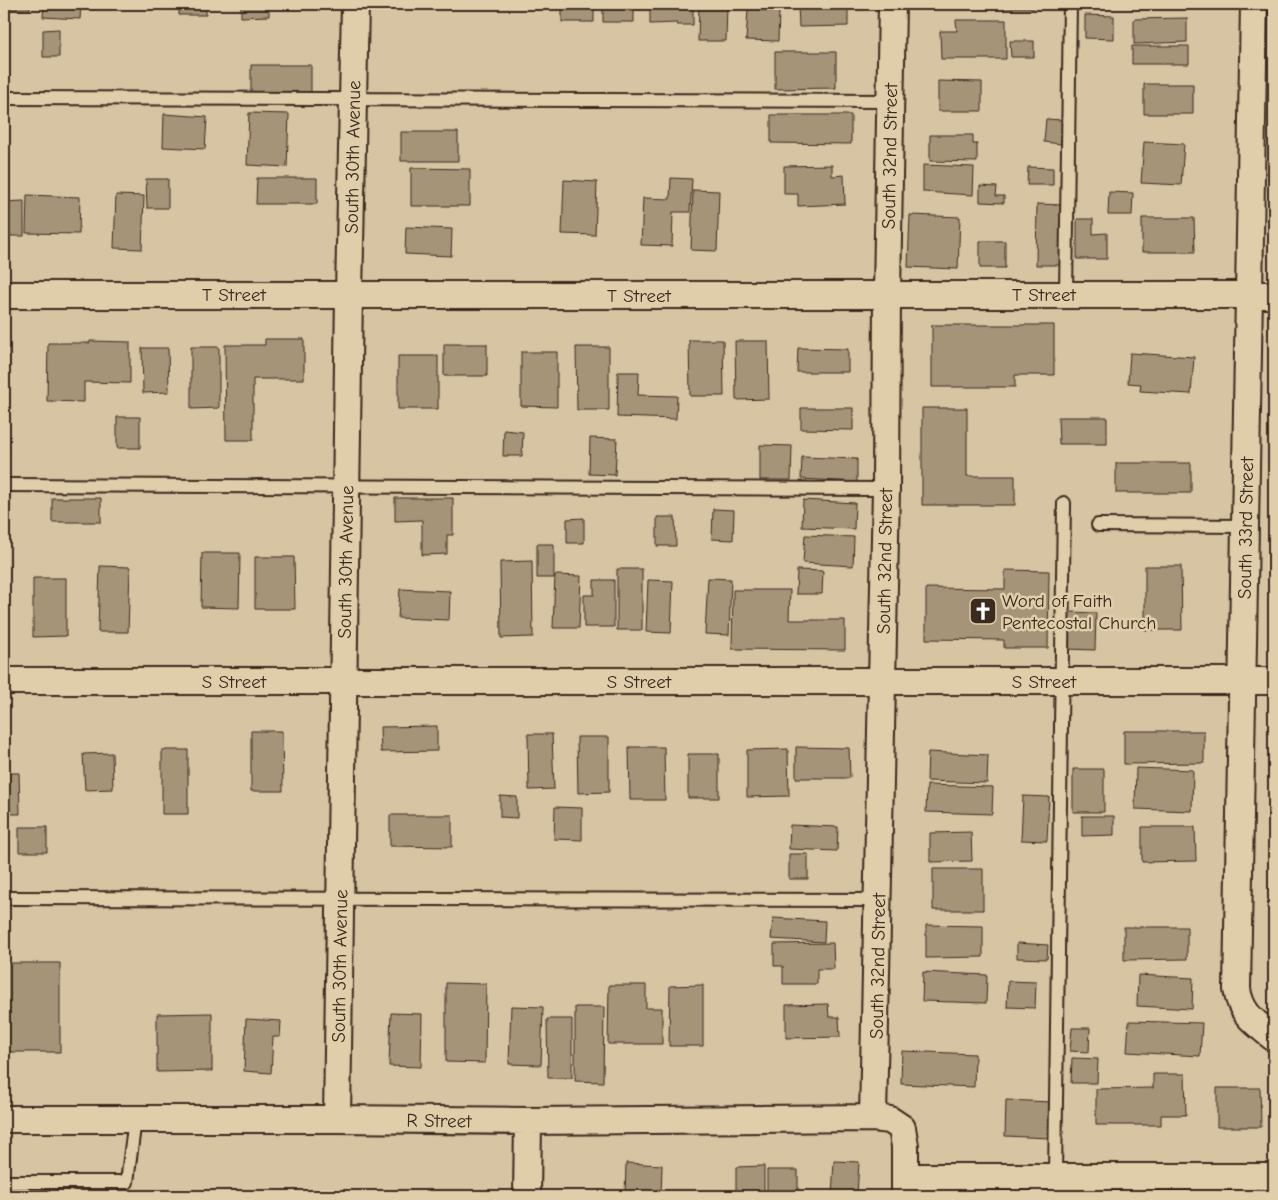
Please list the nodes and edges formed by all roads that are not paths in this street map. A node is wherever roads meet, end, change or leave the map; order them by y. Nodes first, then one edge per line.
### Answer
1 (356, 4) edge
2 (892, 4) edge
3 (1070, 4) edge
4 (1254, 4) edge
5 (4, 98) edge
6 (353, 99) junction
7 (890, 101) junction
8 (349, 294) junction
9 (887, 294) junction
10 (1066, 294) junction
11 (4, 295) edge
12 (1262, 295) edge
13 (4, 485) edge
14 (346, 487) junction
15 (886, 489) junction
16 (1064, 503) dead end
17 (1098, 525) dead end
18 (1245, 526) junction
19 (4, 681) edge
20 (343, 681) junction
21 (1243, 681) junction
22 (1274, 681) edge
23 (881, 682) junction
24 (1062, 682) junction
25 (4, 898) edge
26 (340, 898) junction
27 (878, 900) junction
28 (1274, 1038) edge
29 (874, 1118) junction
30 (4, 1119) edge
31 (135, 1119) junction
32 (337, 1119) junction
33 (528, 1121) junction
34 (1274, 1176) edge
35 (4, 1182) edge
36 (1044, 1183) edge
37 (905, 1187) edge
38 (527, 1196) edge

1 - 6 street, South 30th Avenue
2 - 7 street, South 32nd Street
3 - 10 lane
4 - 12 street, South 33rd Street
5 - 6 lane
6 - 7 lane
6 - 8 street, South 30th Avenue
7 - 9 street, South 32nd Street
8 - 9 street, T Street
8 - 11 street, T Street
8 - 14 street, South 30th Avenue
9 - 10 street, T Street
9 - 15 street, South 32nd Street
10 - 12 street, T Street
12 - 18 street, South 33rd Street
13 - 14 lane
14 - 15 lane
14 - 20 street, South 30th Avenue
15 - 23 street, South 32nd Street
16 - 24 lane
17 - 18 lane
18 - 21 street, South 33rd Street
19 - 20 street, S Street
20 - 23 street, S Street
20 - 26 street, South 30th Avenue
21 - 22 street, S Street
21 - 24 street, S Street
21 - 28 street, South 33rd Street
23 - 24 street, S Street
23 - 27 street, South 32nd Street
24 - 36 lane
25 - 26 lane
26 - 27 lane
26 - 32 street, South 30th Avenue
27 - 29 street, South 32nd Street
29 - 33 street, R Street
29 - 37 street, R Street
30 - 31 street, R Street
31 - 32 street, R Street
31 - 35 lane
32 - 33 street, R Street
33 - 38 street
34 - 36 street
36 - 37 street

